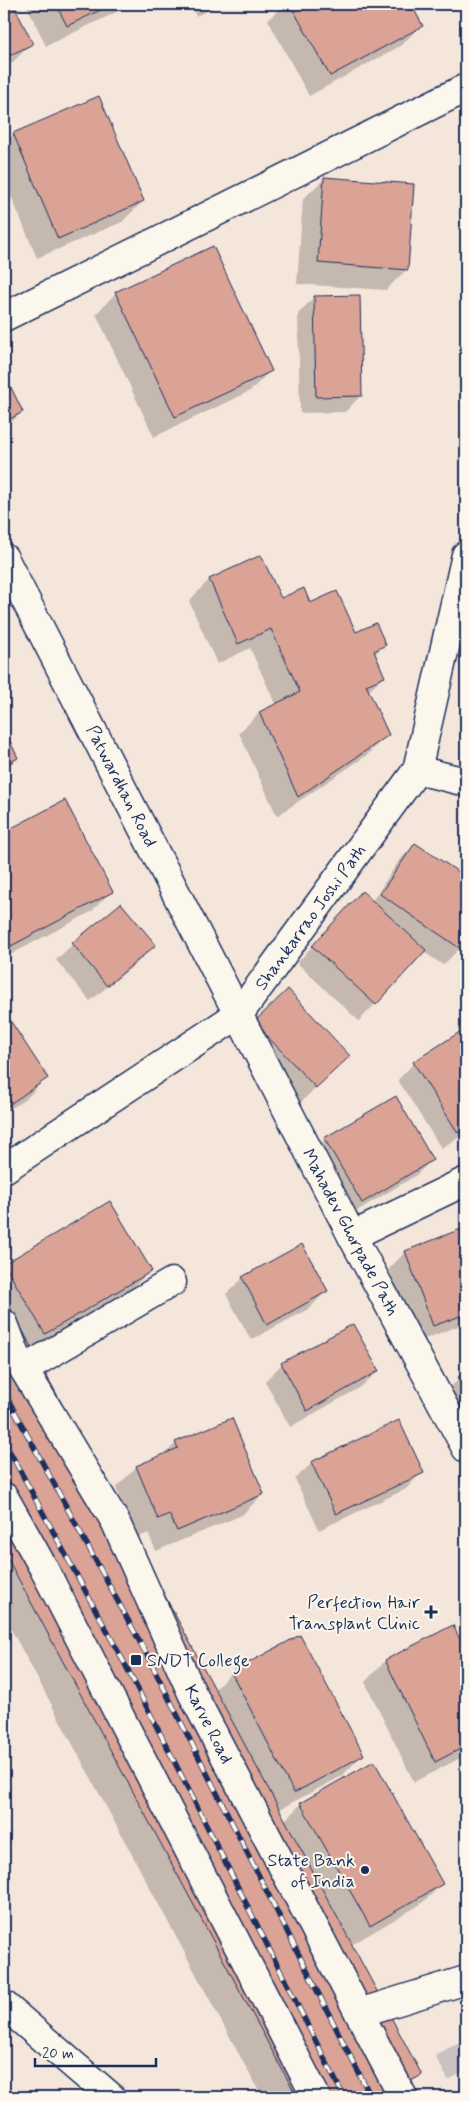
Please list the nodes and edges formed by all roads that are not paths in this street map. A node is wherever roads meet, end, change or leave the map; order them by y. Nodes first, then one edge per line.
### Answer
1 (466, 88) edge
2 (4, 317) edge
3 (466, 555) edge
4 (4, 558) edge
5 (417, 770) junction
6 (466, 782) edge
7 (239, 1014) junction
8 (4, 1169) edge
9 (466, 1182) edge
10 (352, 1236) junction
11 (172, 1282) dead end
12 (4, 1324) edge
13 (15, 1356) edge
14 (466, 1448) edge
15 (4, 1497) edge
16 (466, 1980) edge
17 (4, 2005) edge
18 (359, 2013) junction
19 (111, 2097) edge
20 (316, 2097) edge
21 (403, 2097) edge

1 - 2 street
3 - 5 street, Shankarrao Joshi Path
4 - 7 street, Patwardhan Road
5 - 6 street
5 - 7 street, Shankarrao Joshi Path
7 - 8 street, Shankarrao Joshi Path
7 - 10 street, Mahadev Ghorpade Path
9 - 10 street
10 - 14 street, Mahadev Ghorpade Path
11 - 13 street
12 - 13 street, Karve Road
13 - 18 street, Karve Road
15 - 20 street
16 - 18 street
17 - 19 street
18 - 21 street, Karve Road

